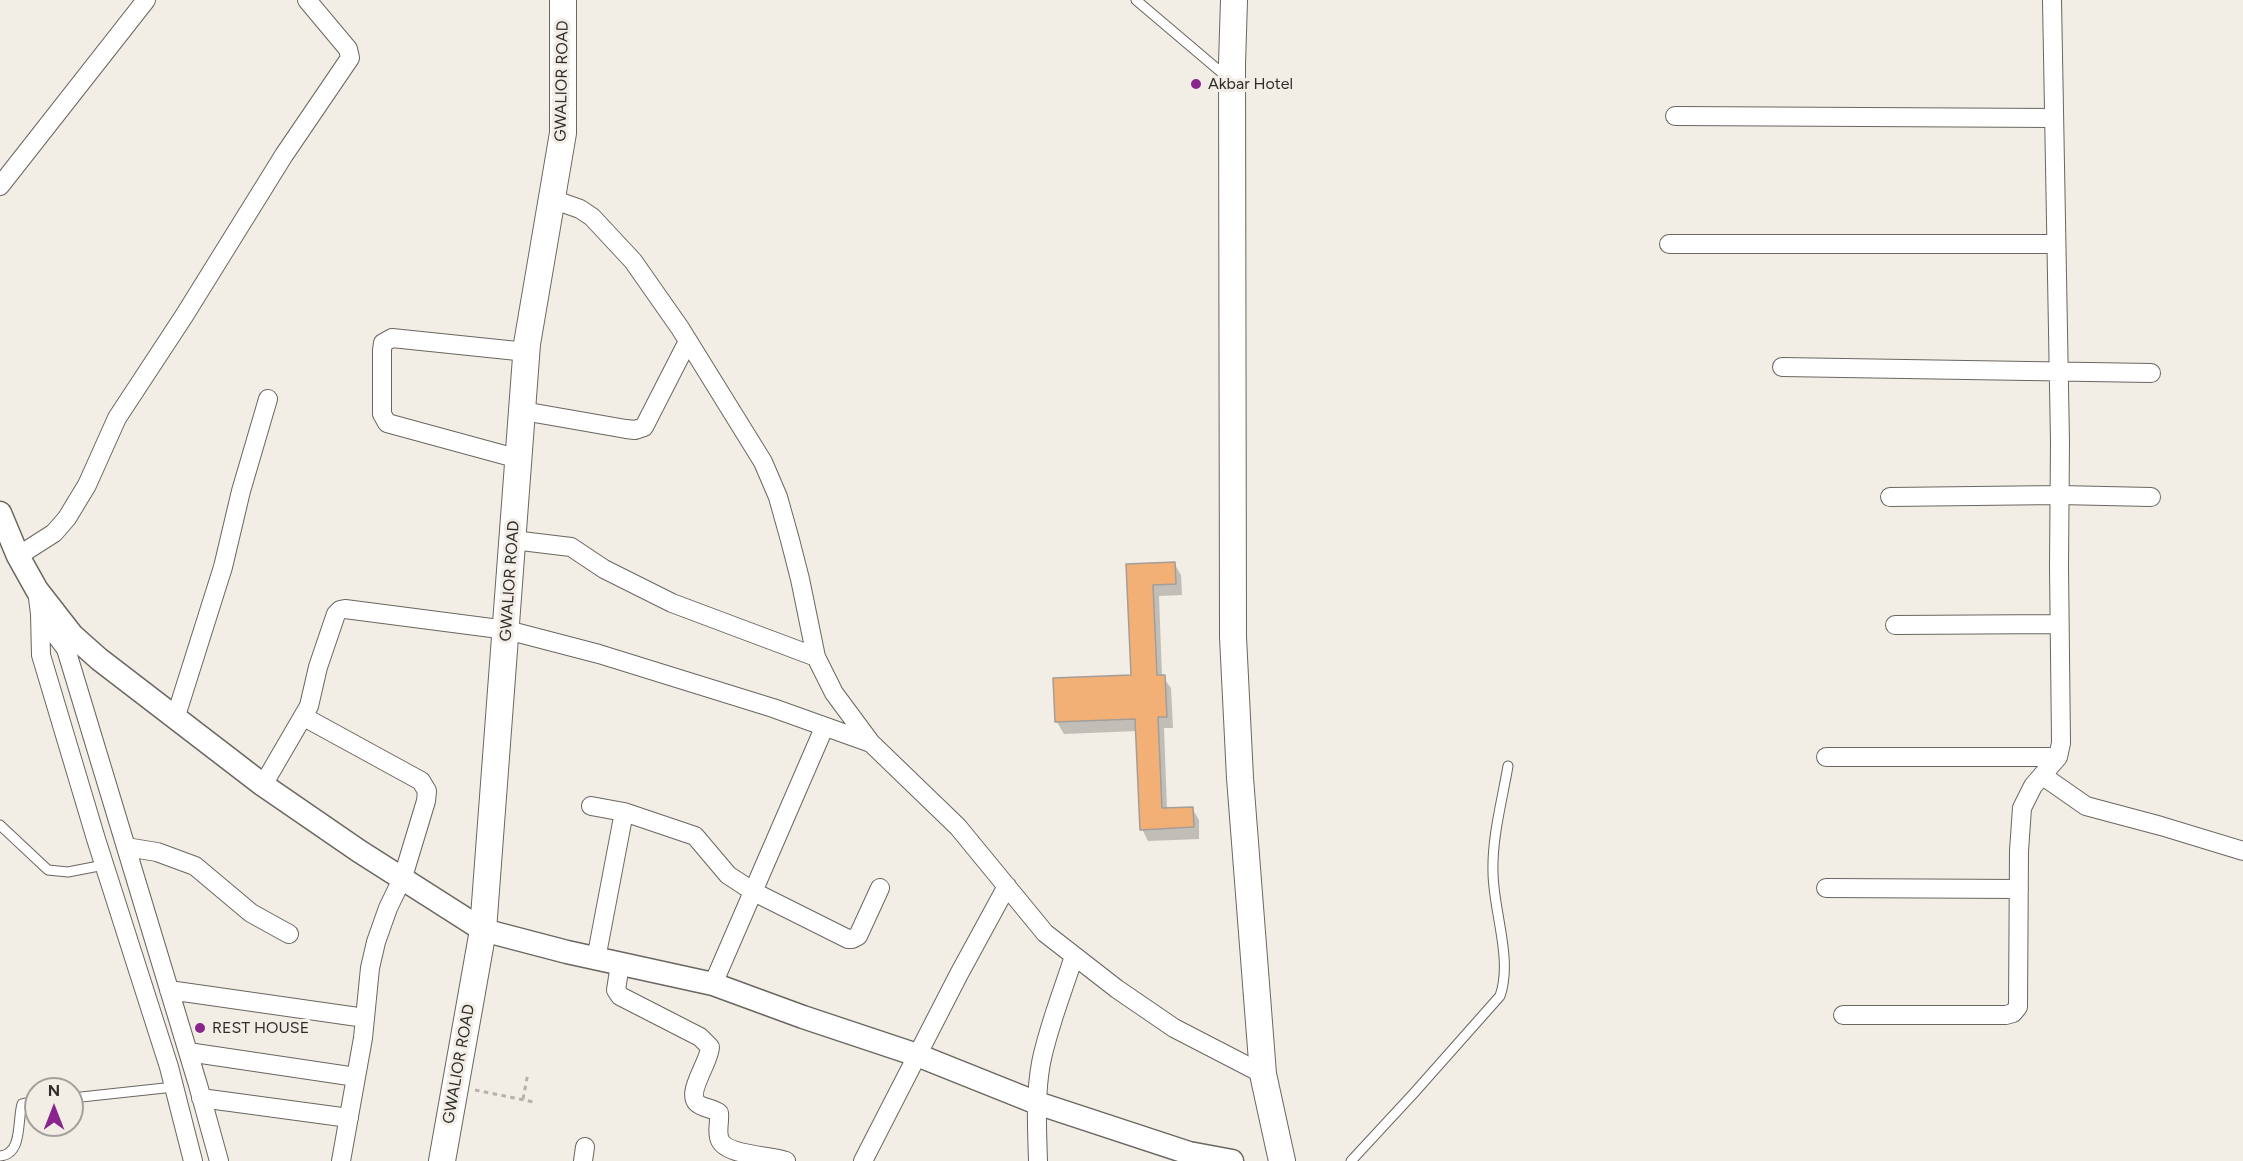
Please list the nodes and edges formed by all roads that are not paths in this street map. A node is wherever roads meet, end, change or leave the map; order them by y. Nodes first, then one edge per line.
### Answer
1 (146, 0) edge
2 (307, 0) edge
3 (563, 0) edge
4 (1136, 0) edge
5 (1234, 0) edge
6 (2052, 0) edge
7 (1232, 82) junction
8 (1675, 116) dead end
9 (2054, 118) junction
10 (0, 186) edge
11 (552, 199) junction
12 (1669, 244) dead end
13 (2056, 244) junction
14 (688, 341) junction
15 (527, 352) junction
16 (1782, 367) dead end
17 (2059, 372) junction
18 (2151, 373) dead end
19 (268, 399) dead end
20 (523, 411) junction
21 (519, 459) junction
22 (2060, 495) junction
23 (1890, 497) dead end
24 (2151, 497) dead end
25 (0, 513) edge
26 (513, 540) junction
27 (18, 556) junction
28 (37, 590) junction
29 (40, 614) junction
30 (2059, 624) junction
31 (1895, 625) dead end
32 (507, 630) junction
33 (816, 657) junction
34 (304, 717) junction
35 (175, 719) junction
36 (824, 728) junction
37 (871, 742) junction
38 (1826, 757) dead end
39 (2058, 757) junction
40 (1508, 766) dead end
41 (2043, 776) junction
42 (263, 785) junction
43 (591, 806) dead end
44 (624, 812) junction
45 (0, 825) edge
46 (126, 847) junction
47 (2243, 852) edge
48 (104, 865) junction
49 (403, 877) junction
50 (1007, 886) junction
51 (880, 888) dead end
52 (1826, 888) dead end
53 (2019, 889) junction
54 (754, 892) junction
55 (483, 930) junction
56 (289, 934) dead end
57 (1074, 956) junction
58 (596, 958) junction
59 (620, 964) junction
60 (713, 984) junction
61 (169, 990) junction
62 (1843, 1015) dead end
63 (365, 1018) junction
64 (188, 1052) junction
65 (917, 1054) junction
66 (1263, 1074) junction
67 (356, 1077) junction
68 (174, 1087) junction
69 (84, 1097) edge
70 (201, 1098) junction
71 (1037, 1103) junction
72 (24, 1104) edge
73 (349, 1118) junction
74 (1187, 1157) edge
75 (1, 1158) edge
76 (193, 1161) edge
77 (219, 1161) edge
78 (341, 1161) edge
79 (442, 1161) edge
80 (786, 1161) edge
81 (863, 1161) edge
82 (1038, 1161) edge
83 (1232, 1161) edge
84 (1282, 1161) edge
85 (1351, 1161) edge

1 - 10 street
2 - 27 street
3 - 11 main road, GWALIOR ROAD
4 - 7 lane
5 - 7 main road
6 - 9 street
7 - 66 main road
8 - 9 street
9 - 13 street
11 - 14 street
11 - 15 main road, GWALIOR ROAD
12 - 13 street
13 - 17 street
14 - 20 street
14 - 33 street
15 - 20 main road, GWALIOR ROAD
15 - 21 street
16 - 17 street
17 - 18 street
17 - 22 street
19 - 35 street
20 - 21 main road, GWALIOR ROAD
21 - 26 main road, GWALIOR ROAD
22 - 23 street
22 - 24 street
22 - 30 street
25 - 27 street
26 - 32 main road, GWALIOR ROAD
26 - 33 street
27 - 28 street
28 - 29 street
28 - 35 street
29 - 46 street
29 - 48 street
30 - 31 street
30 - 39 street
32 - 34 street
32 - 36 street
32 - 55 main road, GWALIOR ROAD
33 - 37 street
34 - 42 street
34 - 49 street
35 - 42 street
36 - 37 street
36 - 54 street
37 - 50 street
38 - 39 street
39 - 41 street
40 - 85 lane
41 - 47 street
41 - 53 street
42 - 49 street
43 - 44 street
44 - 54 street
44 - 58 street
45 - 48 lane
46 - 56 street
46 - 61 street
48 - 68 street
49 - 55 street
49 - 63 street
50 - 57 street
50 - 65 street
51 - 54 street
52 - 53 street
53 - 62 street
54 - 60 street
55 - 58 street
55 - 79 main road, GWALIOR ROAD
57 - 66 street
57 - 71 street
58 - 59 street
59 - 60 street
59 - 80 street
60 - 65 street
61 - 63 street
61 - 64 street
63 - 67 street
64 - 67 street
64 - 70 street
65 - 71 street
65 - 81 street
66 - 84 main road
67 - 73 street
68 - 69 lane
68 - 76 street
70 - 73 street
70 - 77 street
71 - 74 street
71 - 82 street
72 - 75 lane
73 - 78 street
74 - 83 street

